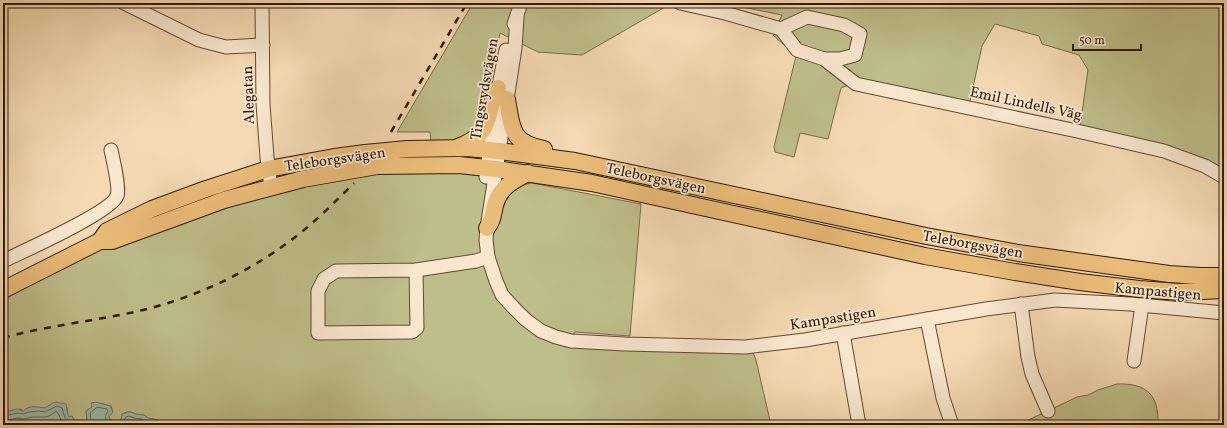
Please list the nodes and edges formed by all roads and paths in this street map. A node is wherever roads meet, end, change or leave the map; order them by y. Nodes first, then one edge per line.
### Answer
1 (124, 3) edge
2 (262, 3) edge
3 (521, 3) edge
4 (680, 3) edge
5 (781, 29) junction
6 (263, 45) junction
7 (824, 59) junction
8 (503, 94) junction
9 (456, 148) junction
10 (111, 150) dead end
11 (494, 150) junction
12 (575, 161) junction
13 (268, 169) junction
14 (492, 169) junction
15 (528, 173) junction
16 (1224, 177) edge
17 (271, 187) junction
18 (486, 234) junction
19 (100, 241) junction
20 (488, 257) junction
21 (3, 260) edge
22 (416, 270) junction
23 (1224, 276) edge
24 (3, 290) edge
25 (1224, 290) edge
26 (1021, 304) junction
27 (1142, 305) junction
28 (1224, 313) edge
29 (927, 319) junction
30 (843, 333) junction
31 (1134, 361) dead end
32 (1048, 411) dead end
33 (859, 425) edge
34 (952, 425) edge

1 - 6 street
2 - 6 street, Alegatan
3 - 8 street, Tingsrydsvägen
4 - 5 street
5 - 7 street, Emil Lindells Väg
5 - 7 street, Emil Lindells Väg
6 - 13 street, Alegatan
7 - 16 street, Emil Lindells Väg
8 - 9 main road
8 - 11 street, Tingsrydsvägen
8 - 12 main road
9 - 11 main road, Teleborgsvägen
9 - 13 main road, Teleborgsvägen
10 - 21 street
11 - 12 main road, Teleborgsvägen
11 - 14 street, Tingsrydsvägen
12 - 23 main road, Teleborgsvägen
13 - 17 street, Alegatan
13 - 19 main road, Teleborgsvägen
14 - 15 main road, Teleborgsvägen
14 - 17 main road, Teleborgsvägen
14 - 18 street, Kampastigen
15 - 18 main road
15 - 25 main road, Teleborgsvägen
17 - 19 main road, Teleborgsvägen
18 - 20 street, Kampastigen
19 - 24 main road, Teleborgsvägen
20 - 22 street
20 - 30 street, Kampastigen
22 - 22 street
26 - 27 street, Kampastigen
26 - 29 street, Kampastigen
26 - 32 street
27 - 28 street, Kampastigen
27 - 31 street
29 - 30 street, Kampastigen
29 - 34 street
30 - 33 street

